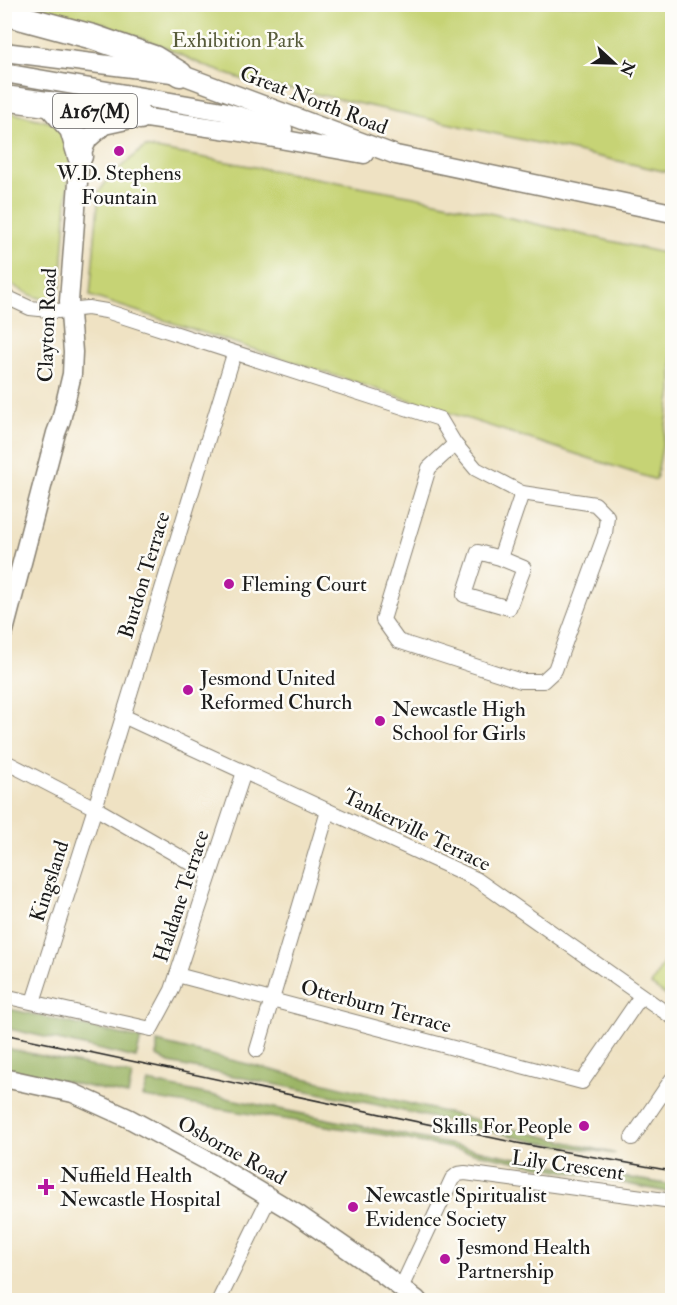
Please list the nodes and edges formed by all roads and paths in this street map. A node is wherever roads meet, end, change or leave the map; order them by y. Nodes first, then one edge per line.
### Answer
1 (4, 13) edge
2 (4, 52) edge
3 (4, 73) edge
4 (180, 74) junction
5 (4, 98) edge
6 (50, 104) junction
7 (140, 117) junction
8 (364, 154) junction
9 (396, 154) junction
10 (80, 156) junction
11 (672, 213) edge
12 (4, 296) edge
13 (70, 310) junction
14 (234, 354) junction
15 (455, 444) junction
16 (522, 493) junction
17 (500, 558) junction
18 (4, 631) edge
19 (123, 716) junction
20 (4, 761) edge
21 (244, 772) junction
22 (95, 808) junction
23 (328, 811) junction
24 (210, 874) junction
25 (177, 975) junction
26 (4, 996) edge
27 (642, 996) junction
28 (271, 1000) junction
29 (33, 1002) junction
30 (672, 1017) edge
31 (257, 1050) dead end
32 (4, 1078) edge
33 (672, 1079) edge
34 (632, 1138) dead end
35 (270, 1196) junction
36 (672, 1201) edge
37 (401, 1288) junction
38 (219, 1300) edge
39 (417, 1300) edge

1 - 4 highway
2 - 4 main road, Great North Road
3 - 8 main road, Great North Road
4 - 9 main road, Great North Road
5 - 6 highway, A167(M)
6 - 7 highway, A167(M)
6 - 10 highway, A167(M)
7 - 8 main road
7 - 10 main road
8 - 9 main road, Great North Road
9 - 11 main road, Great North Road
10 - 13 main road, Clayton Road
12 - 13 street
13 - 14 street
13 - 18 main road, Clayton Road
14 - 15 street
14 - 19 street, Burdon Terrace
15 - 16 street
15 - 16 street
16 - 17 street
17 - 17 street
19 - 21 street, Tankerville Terrace
19 - 22 street, Burdon Terrace
20 - 22 street
21 - 23 street, Tankerville Terrace
21 - 24 street, Haldane Terrace
22 - 24 street
22 - 29 street, Kingsland
23 - 27 street, Tankerville Terrace
23 - 28 street
24 - 25 street, Haldane Terrace
25 - 28 street, Otterburn Terrace
25 - 29 street, Haldane Terrace
26 - 29 street
27 - 28 street, Otterburn Terrace
27 - 30 street, Tankerville Terrace
28 - 31 street
32 - 35 main road, Osborne Road
33 - 34 street
35 - 37 main road, Osborne Road
35 - 38 street
36 - 37 street, Lily Crescent
37 - 39 main road, Osborne Road

